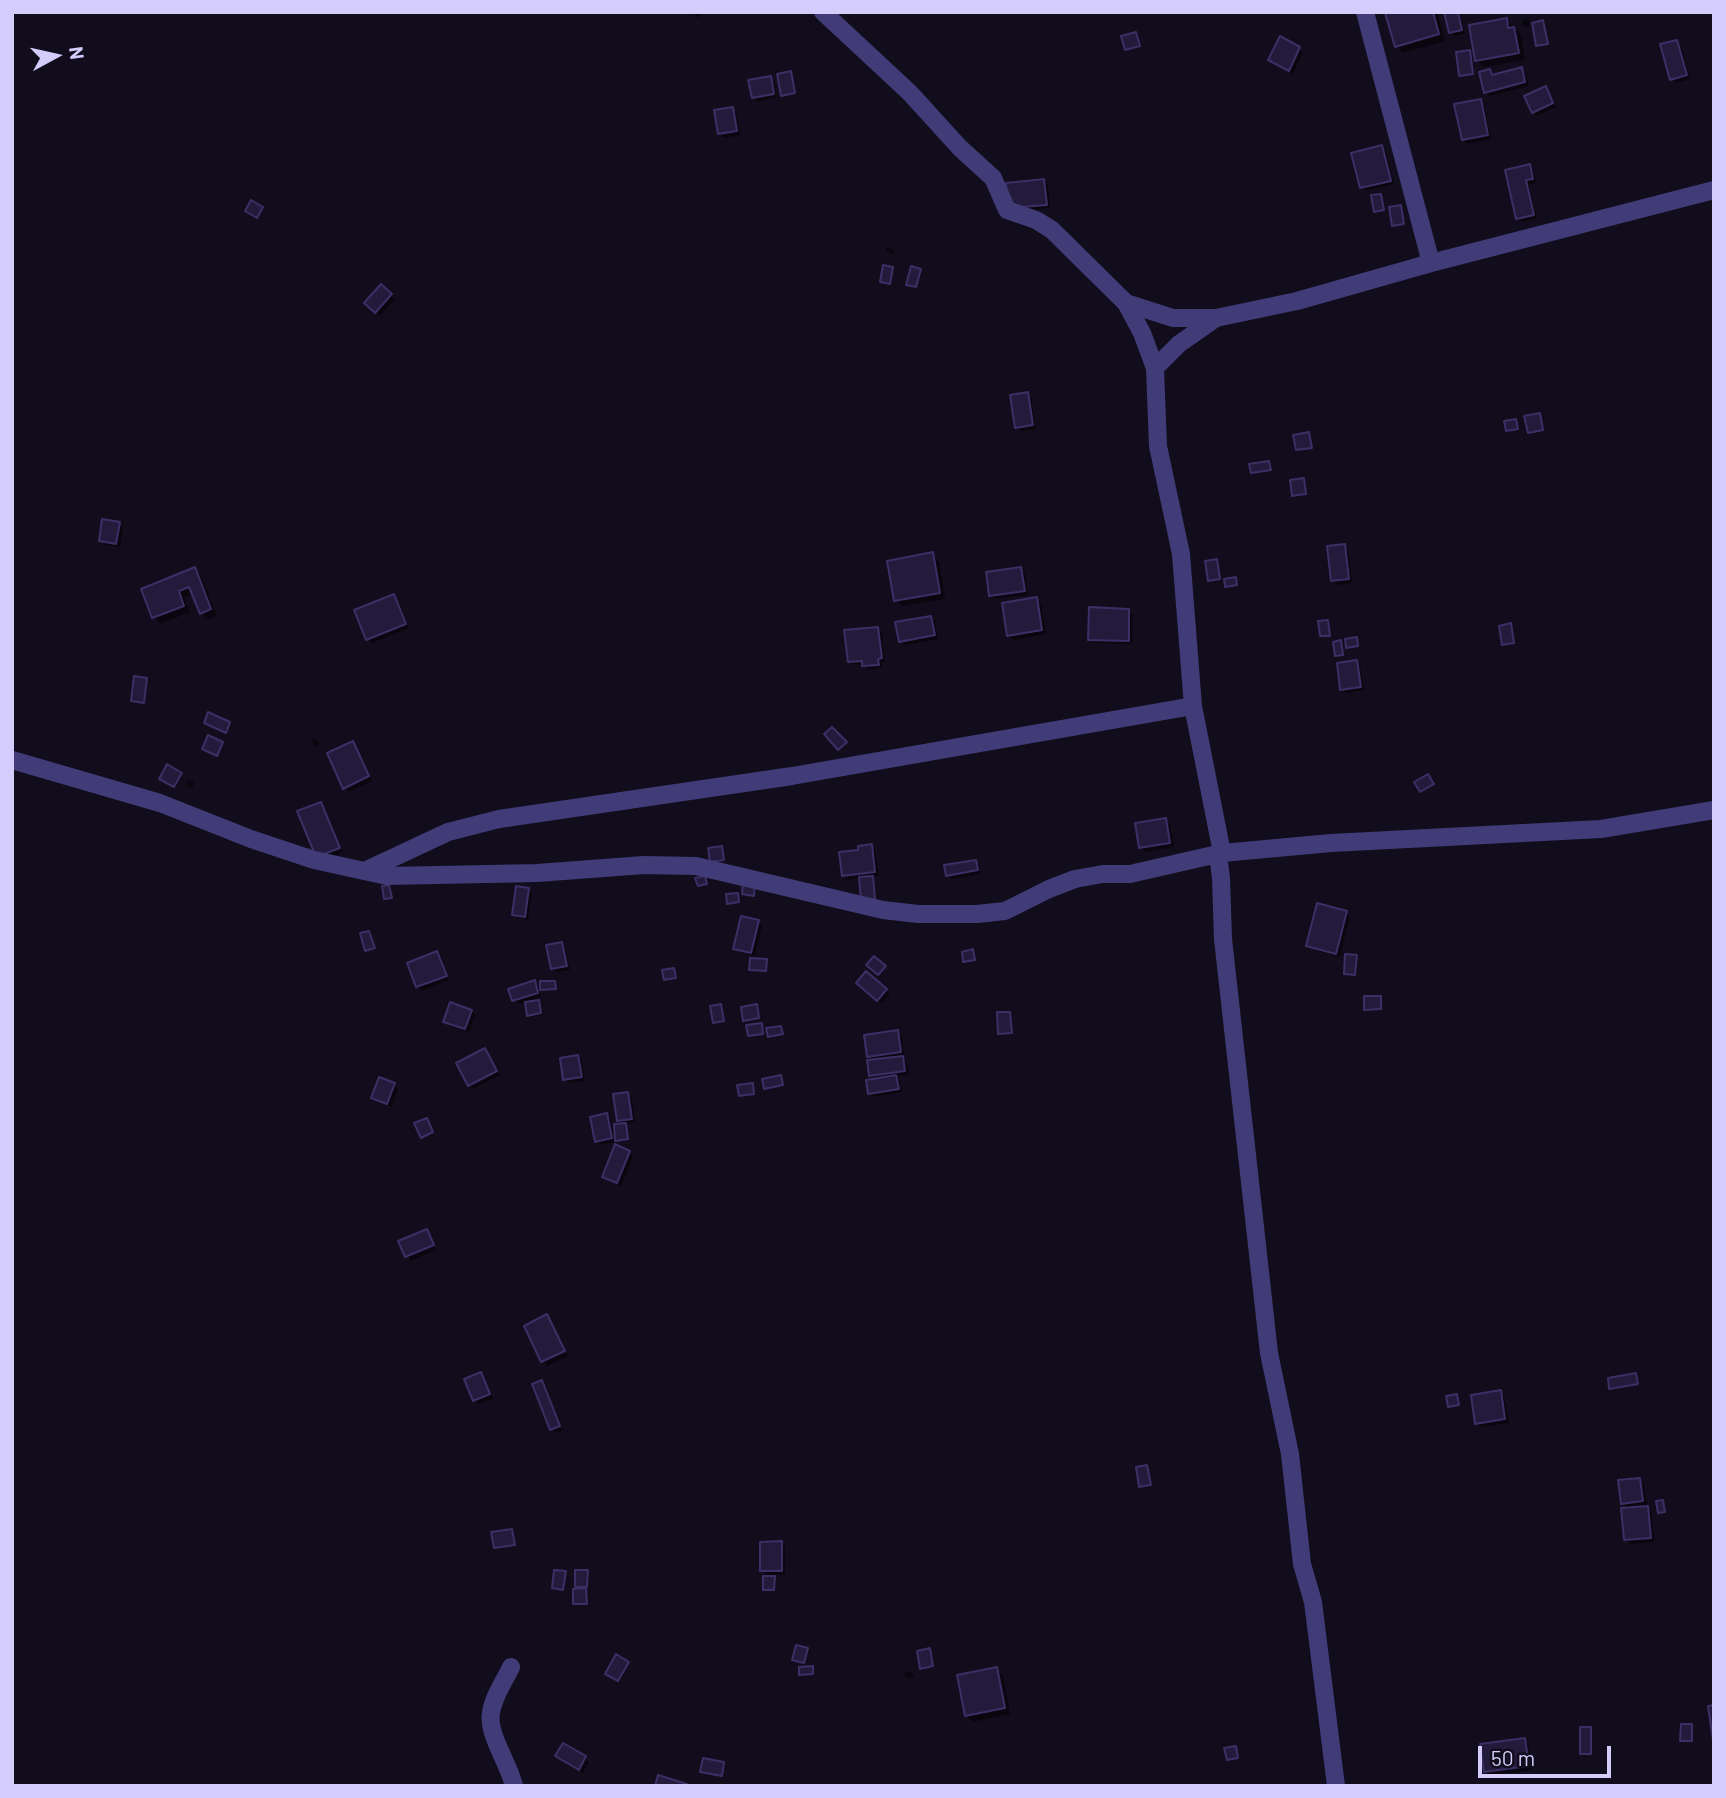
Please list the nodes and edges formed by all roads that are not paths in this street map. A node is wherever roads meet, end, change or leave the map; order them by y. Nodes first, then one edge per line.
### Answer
1 (824, 12) edge
2 (1365, 12) edge
3 (1714, 190) edge
4 (1431, 263) junction
5 (1126, 303) junction
6 (1216, 318) junction
7 (1155, 368) junction
8 (1193, 706) junction
9 (12, 760) edge
10 (1714, 810) edge
11 (1220, 853) junction
12 (367, 870) junction
13 (511, 1667) dead end
14 (514, 1786) edge
15 (1336, 1786) edge

1 - 5 street
2 - 4 street
3 - 4 street
4 - 6 street
5 - 6 street
5 - 7 street
6 - 7 street
7 - 8 street
8 - 11 street
8 - 12 street
9 - 12 street
10 - 11 street
11 - 12 street
11 - 15 street
13 - 14 street

